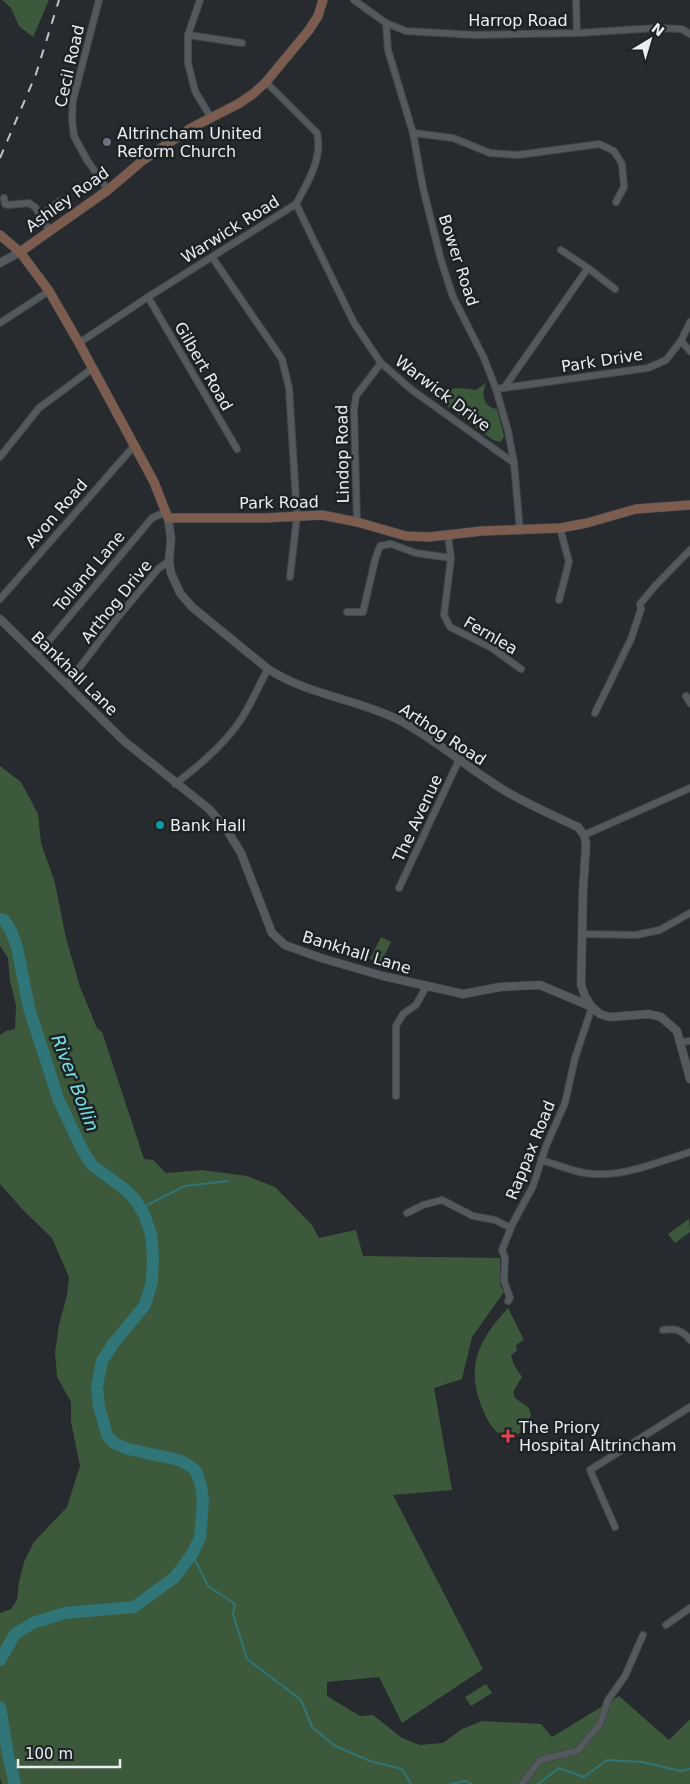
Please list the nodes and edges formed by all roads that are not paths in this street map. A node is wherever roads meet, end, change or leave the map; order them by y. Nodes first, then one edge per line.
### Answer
1 (99, 0) edge
2 (200, 0) edge
3 (323, 0) edge
4 (354, 0) edge
5 (576, 0) edge
6 (386, 23) junction
7 (578, 33) junction
8 (690, 34) edge
9 (188, 35) junction
10 (242, 43) dead end
11 (266, 82) junction
12 (211, 118) junction
13 (413, 133) junction
14 (108, 190) junction
15 (4, 198) dead end
16 (60, 201) dead end
17 (616, 202) dead end
18 (296, 204) junction
19 (40, 216) junction
20 (50, 230) junction
21 (0, 235) edge
22 (562, 250) dead end
23 (20, 252) junction
24 (212, 257) junction
25 (0, 263) edge
26 (588, 268) junction
27 (614, 289) dead end
28 (49, 291) junction
29 (148, 297) junction
30 (690, 322) edge
31 (0, 323) edge
32 (681, 341) junction
33 (79, 343) junction
34 (690, 351) edge
35 (380, 363) junction
36 (93, 368) junction
37 (504, 388) junction
38 (496, 389) junction
39 (134, 446) junction
40 (237, 449) dead end
41 (0, 457) edge
42 (514, 463) junction
43 (690, 504) edge
44 (167, 515) junction
45 (297, 516) junction
46 (357, 522) junction
47 (560, 528) junction
48 (520, 530) junction
49 (448, 536) junction
50 (690, 550) edge
51 (451, 558) junction
52 (169, 561) junction
53 (290, 577) dead end
54 (0, 599) edge
55 (559, 600) dead end
56 (347, 612) dead end
57 (0, 619) edge
58 (37, 654) junction
59 (268, 669) junction
60 (521, 669) dead end
61 (67, 684) junction
62 (686, 696) dead end
63 (690, 703) edge
64 (595, 713) dead end
65 (459, 760) junction
66 (175, 784) junction
67 (690, 788) edge
68 (584, 834) junction
69 (399, 888) dead end
70 (690, 914) edge
71 (582, 934) junction
72 (426, 986) junction
73 (592, 1007) junction
74 (686, 1041) edge
75 (690, 1079) edge
76 (396, 1096) dead end
77 (690, 1152) edge
78 (541, 1160) junction
79 (407, 1213) dead end
80 (511, 1228) junction
81 (508, 1301) dead end
82 (662, 1330) dead end
83 (689, 1338) edge
84 (690, 1407) edge
85 (615, 1527) dead end
86 (690, 1608) edge
87 (666, 1625) dead end
88 (643, 1635) dead end
89 (522, 1784) edge

1 - 14 street, Cecil Road
2 - 9 street
3 - 11 main road, Ashley Road
4 - 6 street, Harrop Road
5 - 7 street
6 - 7 street, Harrop Road
6 - 13 street, Bower Road
7 - 8 street, Harrop Road
9 - 10 street
9 - 12 street
11 - 12 main road, Ashley Road
11 - 18 street, Warwick Road
12 - 14 main road, Ashley Road
13 - 17 street
13 - 38 street, Bower Road
14 - 20 main road, Ashley Road
15 - 19 street
16 - 19 street
18 - 24 street, Warwick Road
18 - 35 street, Warwick Drive
19 - 20 street
20 - 23 main road, Ashley Road
21 - 23 main road
22 - 26 street
23 - 25 street, Ashley Road
23 - 28 main road
24 - 29 street, Warwick Road
24 - 45 street
26 - 27 street
26 - 37 street
28 - 31 street
28 - 33 main road
29 - 33 street, Warwick Road
29 - 40 street, Gilbert Road
30 - 32 street, Park Drive
32 - 34 street
32 - 37 street, Park Drive
33 - 36 main road
35 - 42 street, Warwick Drive
35 - 46 street, Lindop Road
36 - 39 main road
36 - 41 street
37 - 38 street, Park Drive
38 - 42 street, Bower Road
39 - 44 main road
39 - 54 street, Avon Road
42 - 48 street, Bower Road
43 - 47 main road, Park Road
44 - 45 main road, Park Road
44 - 52 street, Arthog Road
44 - 58 street, Tolland Lane
45 - 46 main road, Park Road
45 - 53 street
46 - 49 main road, Park Road
47 - 48 main road, Park Road
47 - 55 street
48 - 49 main road, Park Road
49 - 51 street, Fernlea
50 - 64 street
51 - 56 street
51 - 60 street, Fernlea
52 - 59 street, Arthog Road
52 - 61 street, Arthog Drive
57 - 58 street, Bankhall Lane
58 - 61 street, Bankhall Lane
59 - 65 street, Arthog Road
59 - 66 street
61 - 66 street, Bankhall Lane
62 - 63 street
65 - 68 street, Arthog Road
65 - 69 street, The Avenue
66 - 72 street, Bankhall Lane
67 - 68 street
68 - 71 street
70 - 71 street
71 - 73 street
72 - 73 street, Bankhall Lane
72 - 76 street
73 - 74 street, Bankhall Lane
73 - 78 street, Rappax Road
74 - 75 street, Bankhall Lane
77 - 78 street
78 - 80 street, Rappax Road
79 - 80 street
80 - 81 street, Rappax Road
82 - 83 street
84 - 85 street
86 - 87 street
88 - 89 street

